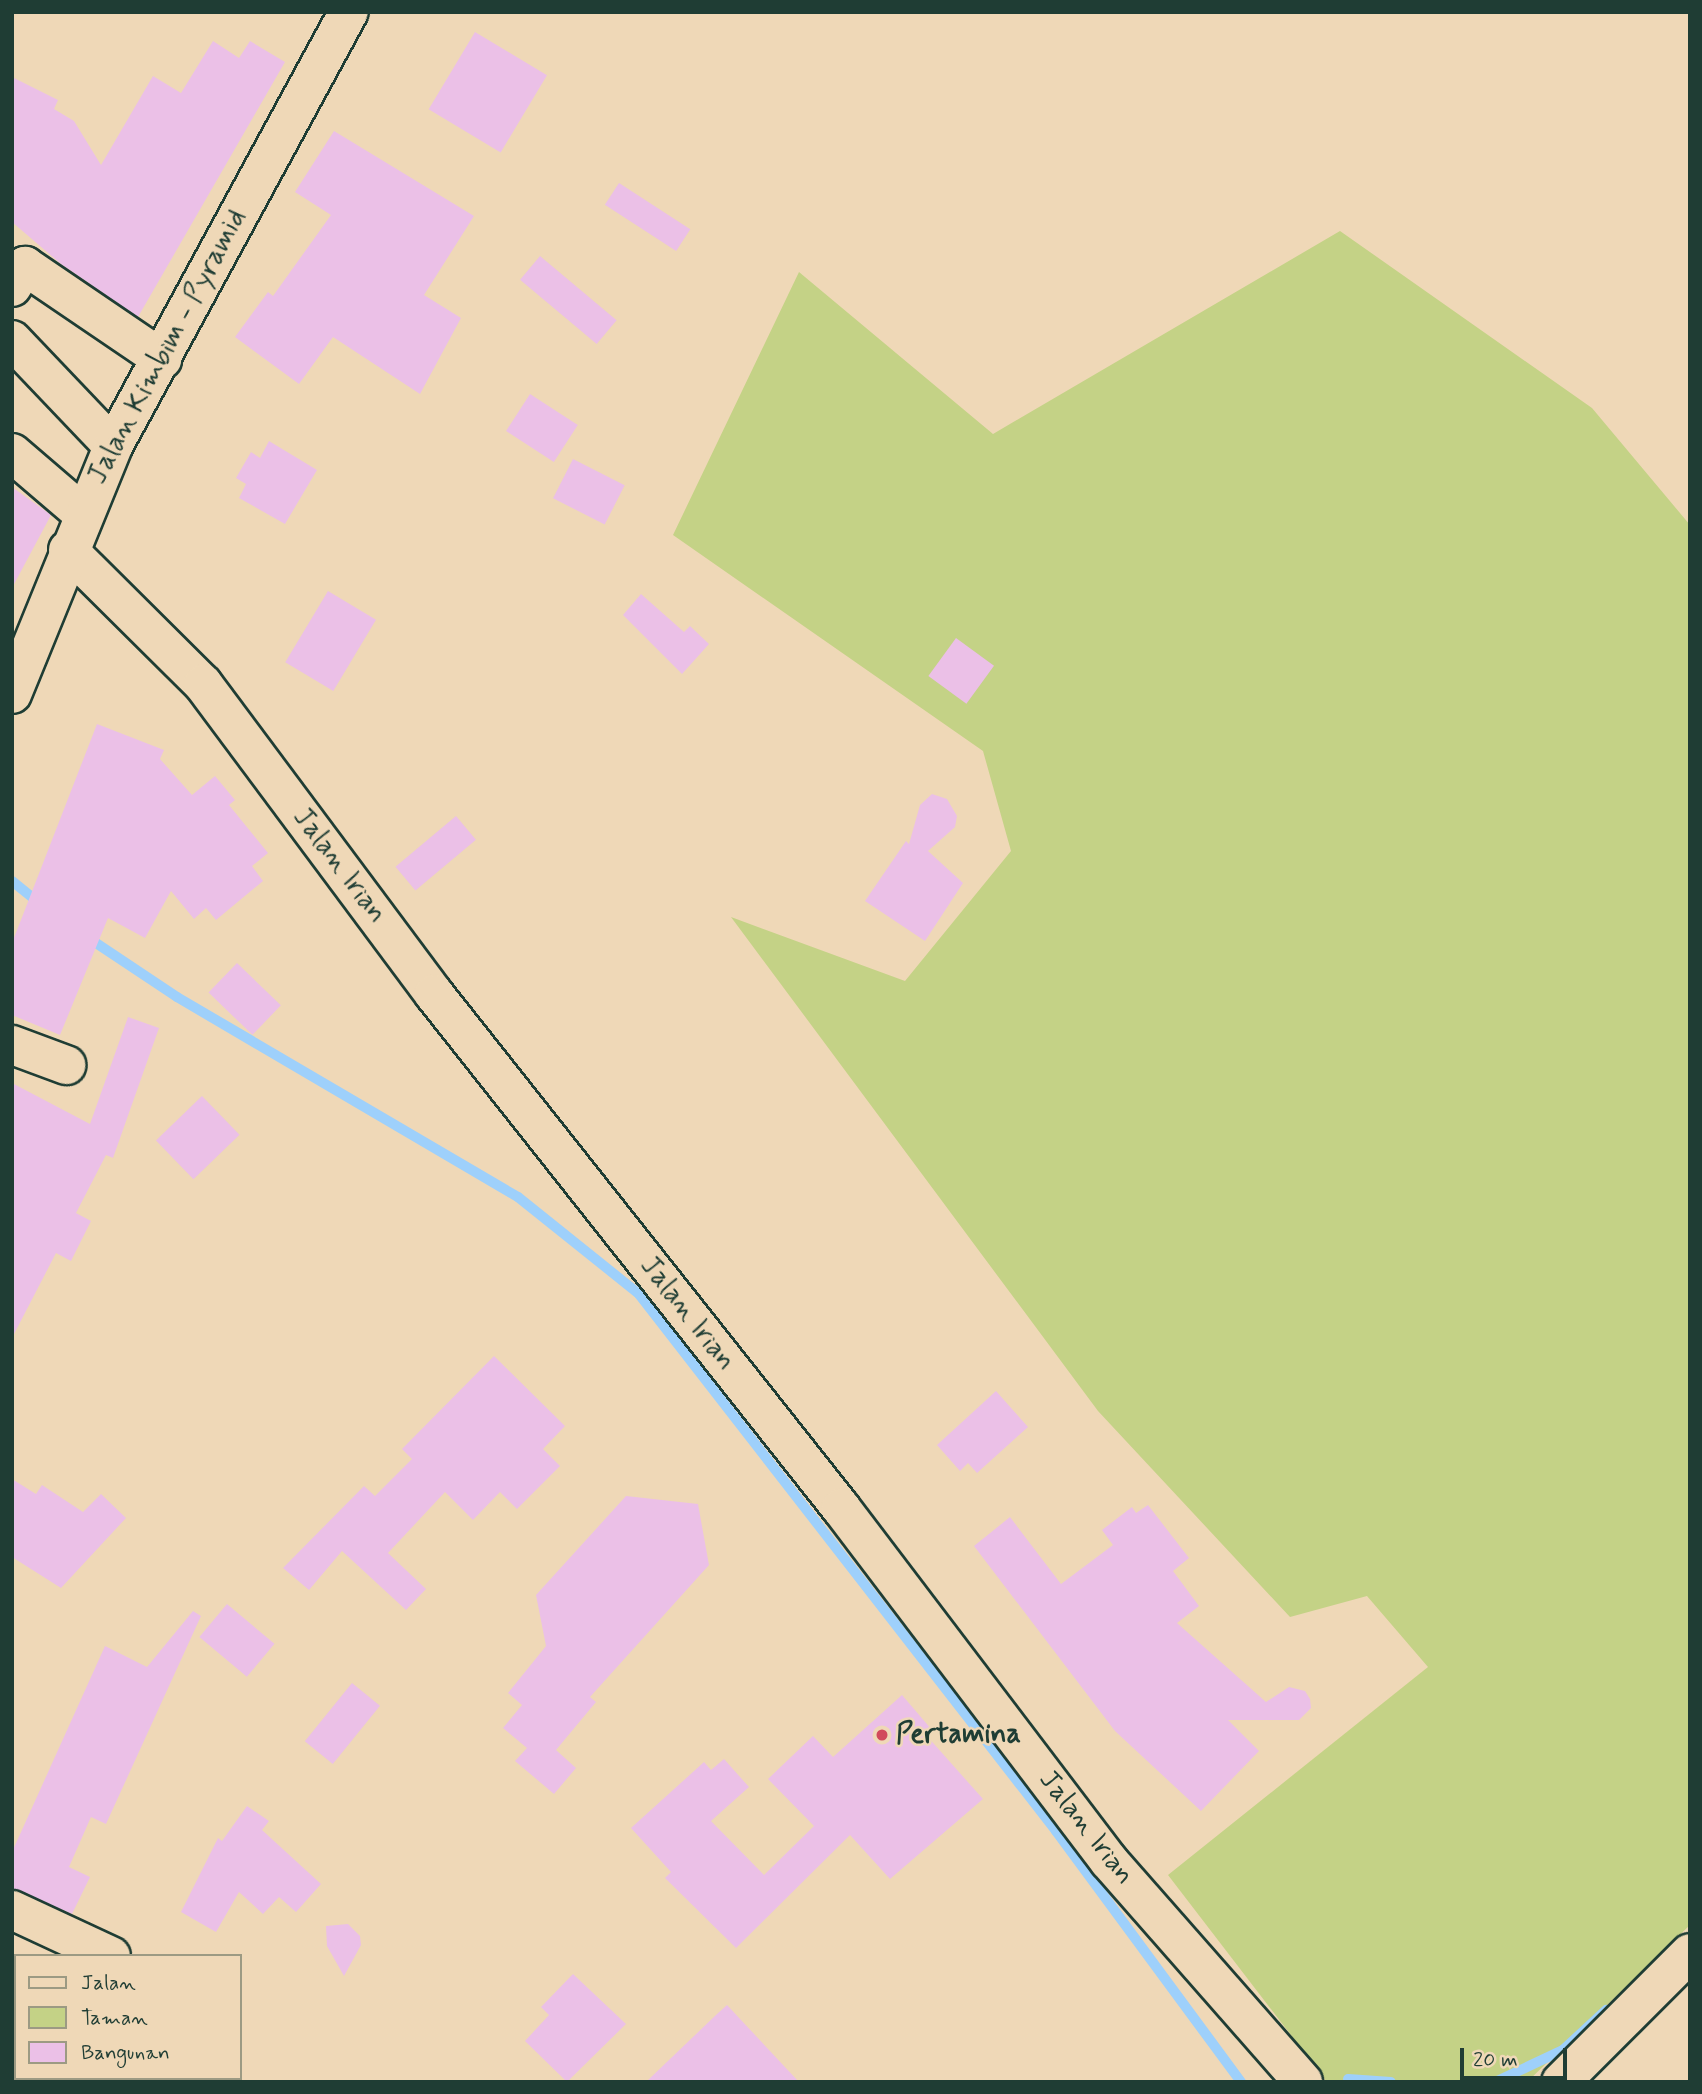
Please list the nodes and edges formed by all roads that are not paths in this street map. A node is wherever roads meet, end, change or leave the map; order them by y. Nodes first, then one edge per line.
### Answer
1 (349, 12) edge
2 (12, 287) edge
3 (12, 340) edge
4 (162, 359) junction
5 (113, 446) junction
6 (12, 453) edge
7 (82, 513) junction
8 (68, 550) junction
9 (12, 694) edge
10 (12, 1045) edge
11 (66, 1065) dead end
12 (12, 1910) edge
13 (1690, 1953) edge
14 (107, 1954) edge
15 (1303, 2082) edge
16 (1561, 2082) edge

1 - 4 main road, Jalan Kimbim - Pyramid
2 - 4 main road
3 - 5 main road
4 - 5 main road, Jalan Kimbim - Pyramid
5 - 7 main road, Jalan Kimbim - Pyramid
6 - 7 main road
7 - 8 main road, Jalan Kimbim - Pyramid
8 - 9 main road, Jalan Kimbim - Pyramid
8 - 15 main road, Jalan Irian
10 - 11 main road
12 - 14 main road
13 - 16 main road

